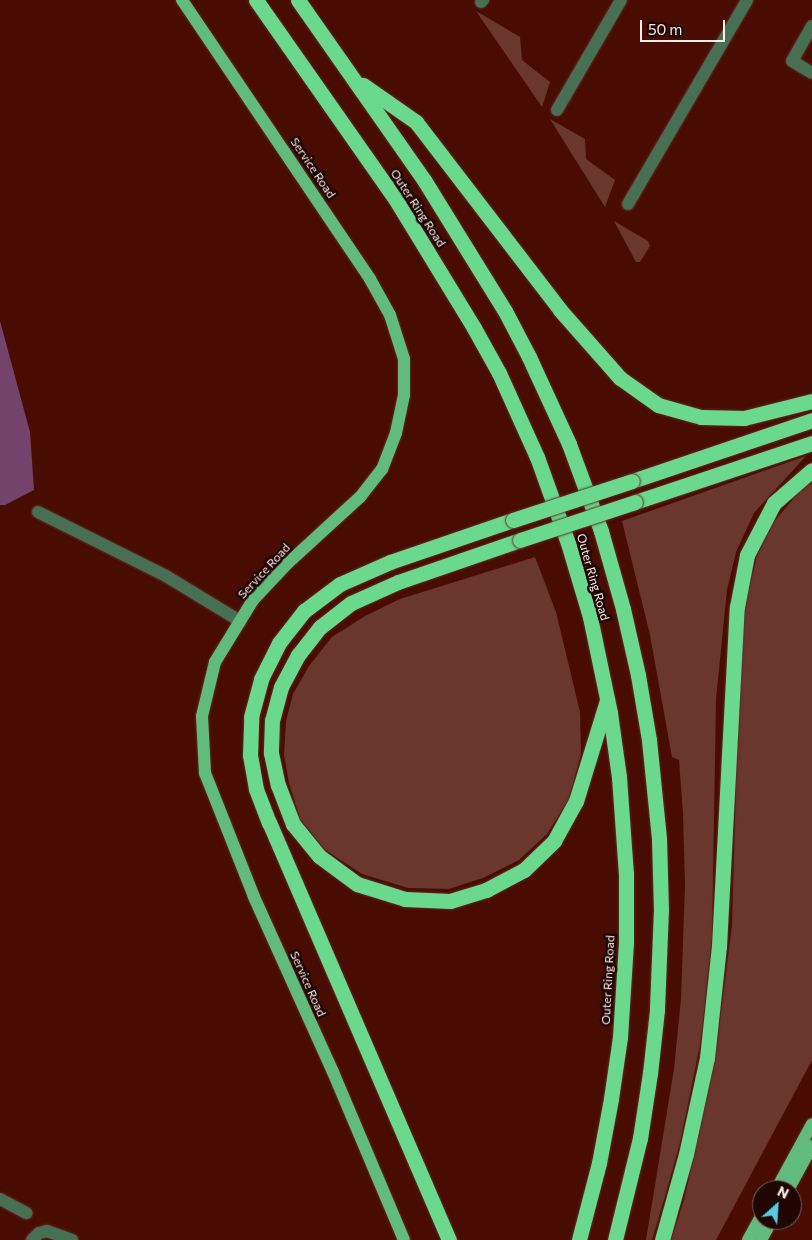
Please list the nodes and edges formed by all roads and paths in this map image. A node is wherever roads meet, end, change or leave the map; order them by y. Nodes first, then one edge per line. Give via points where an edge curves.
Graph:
1 (182, 0) edge
2 (256, 0) edge
3 (298, 0) edge
4 (621, 0) edge
5 (747, 0) edge
6 (812, 26) edge
7 (812, 73) edge
8 (354, 79) junction
9 (557, 110) dead end
10 (628, 204) dead end
11 (812, 402) edge
12 (812, 420) edge
13 (812, 443) edge
14 (812, 470) edge
15 (38, 512) dead end
16 (240, 621) junction
17 (608, 699) junction
18 (810, 1131) edge
19 (812, 1146) edge
20 (782, 1180) edge
21 (793, 1180) edge
22 (0, 1199) edge
23 (26, 1212) dead end
24 (32, 1240) edge
25 (72, 1240) edge
26 (404, 1240) edge
27 (449, 1240) edge
28 (579, 1240) edge
29 (616, 1240) edge
30 (662, 1240) edge

1 - 16 main road, Service Road via 370,279 390,315 404,359 404,395 396,433 382,469 360,497 253,600
2 - 17 highway, Outer Ring Road via 407,216 499,373 537,457 568,543 590,616
3 - 8 highway, Outer Ring Road
4 - 9 street
5 - 10 street
6 - 7 street via 792,61
8 - 11 highway via 416,122 560,310 620,378 658,404 701,418 744,418
8 - 29 highway, Outer Ring Road via 456,230 529,357 586,487 632,642 657,806 661,874 660,943 657,1010 645,1105
12 - 27 highway, bridge via 390,562 340,584 304,611 279,643 261,679 251,717 250,755 256,789
13 - 17 highway, bridge via 398,582 351,603 320,627 298,655 281,687 272,720 271,753 293,824 320,856 357,884 405,898 450,901 486,890 524,870 554,841 576,801
14 - 30 highway via 774,503 747,555 736,606 719,946 707,1058 686,1154
15 - 16 street via 166,576
16 - 26 main road, Service Road via 215,662 202,716 205,773 254,897
17 - 28 highway, Outer Ring Road via 625,840 625,975 606,1132
18 - 20 main road
19 - 21 main road
22 - 23 street
24 - 25 street via 38,1233 47,1231

